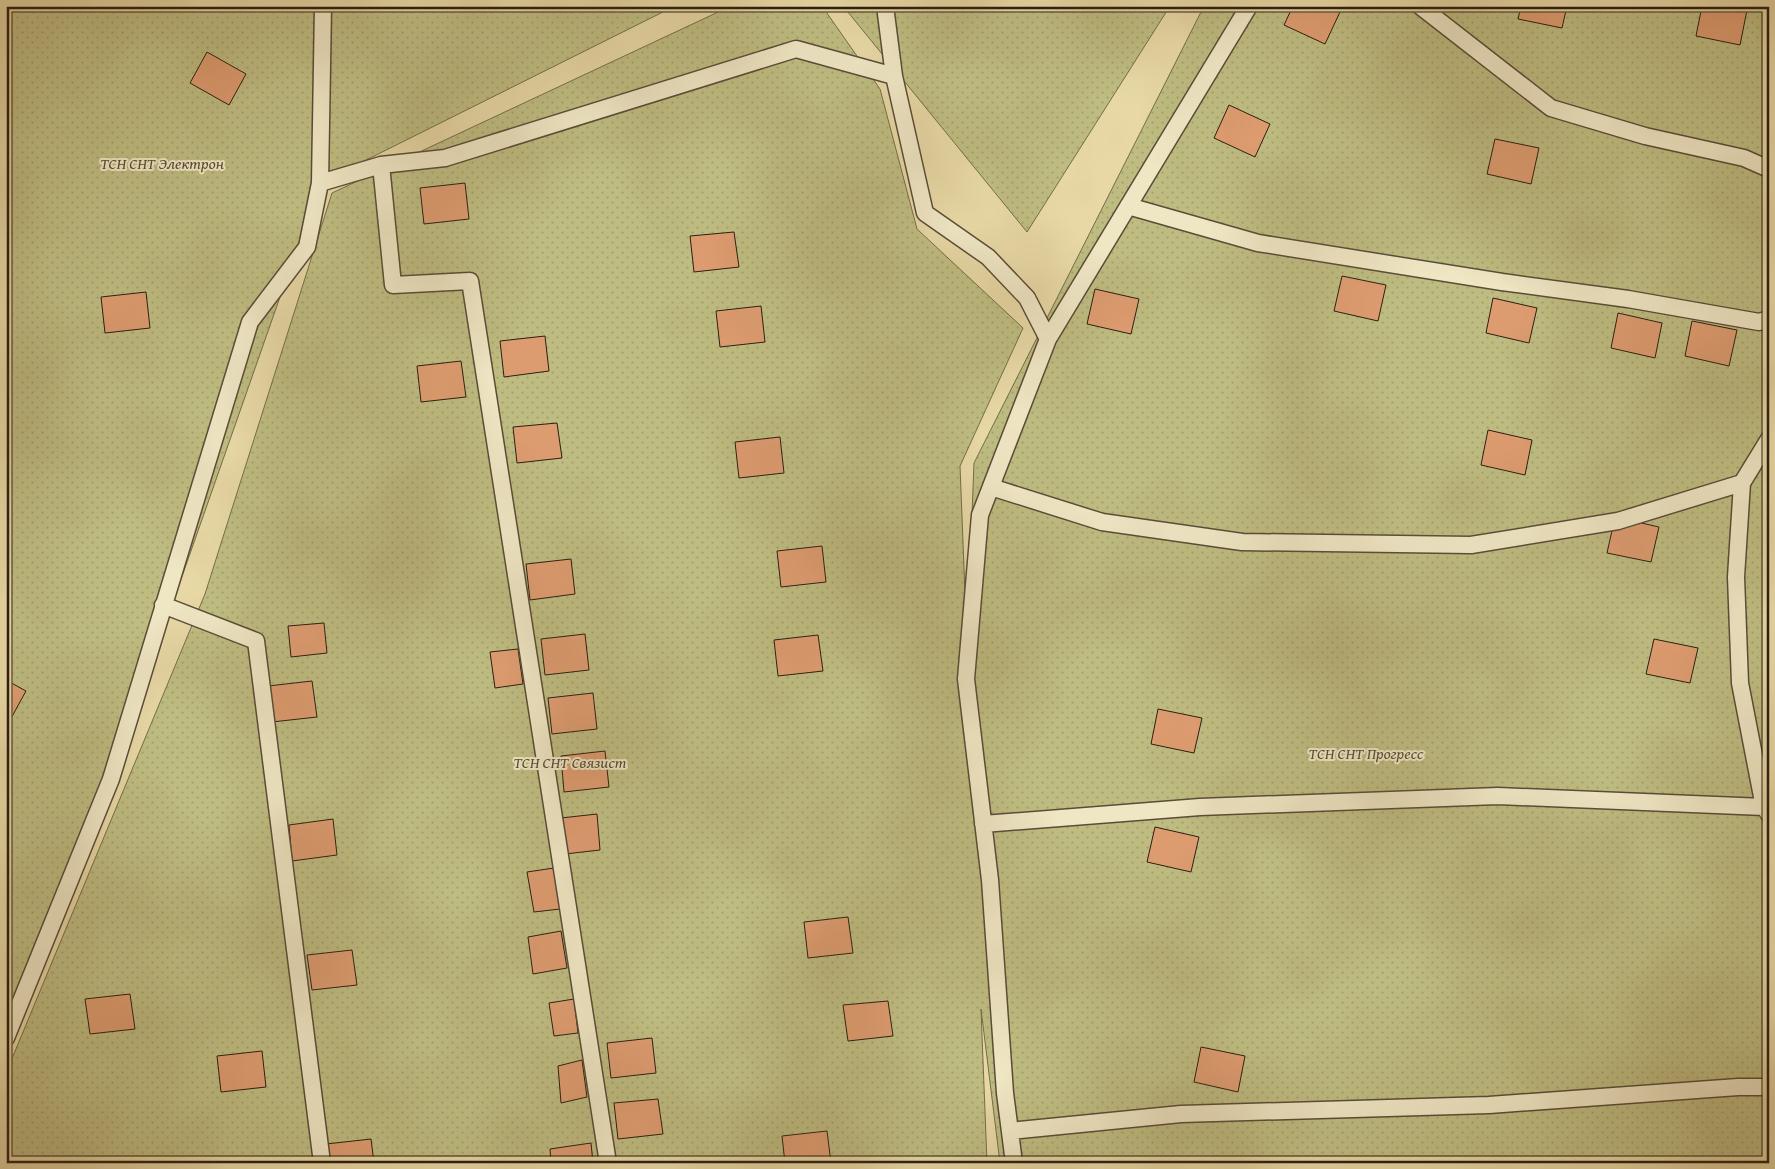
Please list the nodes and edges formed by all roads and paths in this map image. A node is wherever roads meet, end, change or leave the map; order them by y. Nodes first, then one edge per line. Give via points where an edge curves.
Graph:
1 (323, 6) edge
2 (885, 6) edge
3 (1249, 6) edge
4 (1420, 6) edge
5 (894, 76) junction
6 (381, 165) junction
7 (1769, 169) edge
8 (320, 183) junction
9 (1128, 206) junction
10 (1769, 319) edge
11 (1048, 339) junction
12 (1769, 439) edge
13 (1742, 483) junction
14 (991, 487) junction
15 (163, 605) junction
16 (1766, 810) edge
17 (983, 824) junction
18 (6, 1038) edge
19 (1769, 1087) edge
20 (1010, 1131) junction
21 (322, 1163) edge
22 (608, 1163) edge
23 (1014, 1163) edge

1 - 8 lane
2 - 5 lane
3 - 9 lane
4 - 7 lane via 1551,108 1645,136 1744,158
5 - 6 lane via 796,49 445,158
5 - 11 lane via 926,213 988,257 1027,298
6 - 8 lane
6 - 22 lane via 393,285 470,281
8 - 15 lane via 307,247 250,322
9 - 10 lane via 1258,243 1759,322
9 - 11 lane
11 - 14 lane
12 - 13 lane
13 - 14 lane via 1618,520 1471,545 1242,542 1102,522
13 - 16 lane via 1736,577 1740,683
14 - 17 lane via 980,515 966,679
15 - 18 lane via 111,779
15 - 21 lane via 256,642
16 - 17 lane via 1498,796 1200,807
17 - 20 lane
19 - 20 lane via 1489,1105 1181,1114
20 - 23 lane

